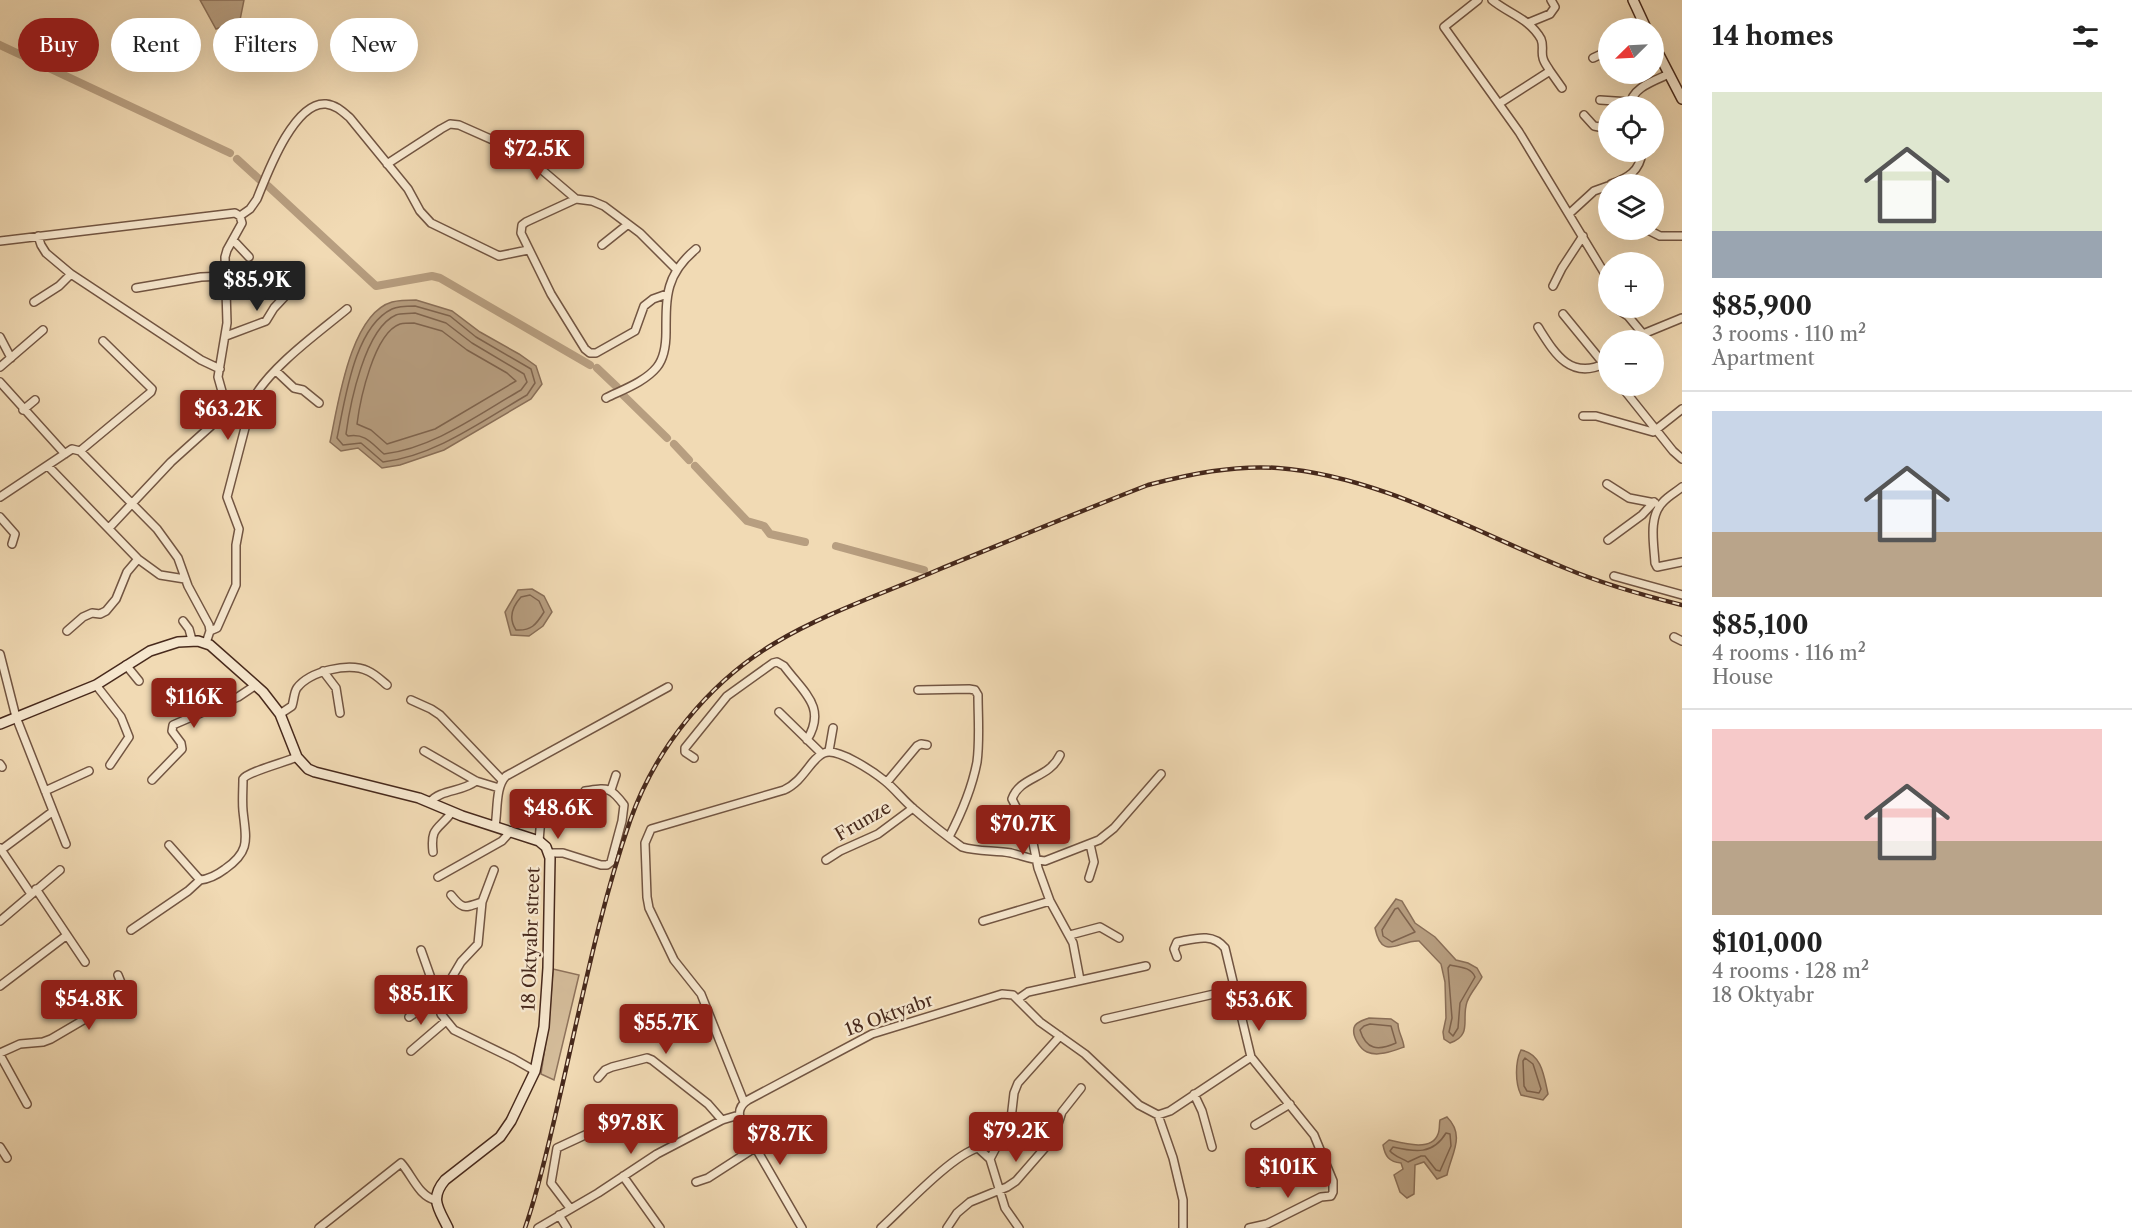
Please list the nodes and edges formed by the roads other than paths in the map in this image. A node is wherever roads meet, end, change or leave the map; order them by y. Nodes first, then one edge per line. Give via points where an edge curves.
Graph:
1 (1478, 0) edge
2 (1492, 0) edge
3 (1551, 0) edge
4 (1633, 0) edge
5 (1641, 18) edge
6 (1528, 23) junction
7 (1598, 56) edge
8 (1593, 58) dead end
9 (1664, 64) edge
10 (1550, 71) junction
11 (1669, 74) junction
12 (1562, 88) dead end
13 (1634, 96) edge
14 (1682, 99) edge
15 (1500, 103) junction
16 (1584, 115) dead end
17 (1598, 127) edge
18 (387, 164) junction
19 (1598, 191) edge
20 (576, 199) junction
21 (1570, 213) junction
22 (240, 216) junction
23 (627, 225) junction
24 (38, 236) junction
25 (1583, 236) junction
26 (1664, 236) edge
27 (1682, 236) edge
28 (233, 240) junction
29 (0, 241) edge
30 (602, 245) dead end
31 (696, 249) dead end
32 (528, 250) junction
33 (249, 257) dead end
34 (1598, 262) edge
35 (676, 269) junction
36 (71, 274) junction
37 (226, 276) junction
38 (1553, 286) dead end
39 (136, 288) dead end
40 (288, 293) dead end
41 (667, 294) junction
42 (34, 302) dead end
43 (347, 309) dead end
44 (1563, 314) dead end
45 (1630, 318) edge
46 (1682, 318) edge
47 (1538, 327) dead end
48 (43, 330) dead end
49 (1639, 330) edge
50 (1658, 330) edge
51 (226, 336) junction
52 (0, 337) edge
53 (103, 341) dead end
54 (1598, 356) edge
55 (11, 358) junction
56 (0, 368) edge
57 (1598, 368) edge
58 (220, 369) junction
59 (276, 371) junction
60 (0, 382) edge
61 (1629, 396) edge
62 (606, 398) dead end
63 (35, 400) dead end
64 (319, 403) dead end
65 (1682, 409) edge
66 (23, 410) junction
67 (1583, 416) dead end
68 (1657, 429) junction
69 (80, 451) junction
70 (64, 454) junction
71 (1682, 459) edge
72 (48, 466) junction
73 (1607, 484) dead end
74 (1682, 487) edge
75 (0, 497) edge
76 (1657, 503) junction
77 (133, 504) junction
78 (0, 518) edge
79 (110, 528) junction
80 (1608, 540) dead end
81 (12, 544) dead end
82 (138, 559) junction
83 (1682, 562) edge
84 (1614, 576) dead end
85 (185, 579) junction
86 (1682, 595) edge
87 (183, 621) dead end
88 (67, 631) dead end
89 (210, 631) junction
90 (1674, 637) dead end
91 (192, 640) junction
92 (1682, 641) edge
93 (206, 643) junction
94 (0, 654) edge
95 (126, 665) junction
96 (323, 671) junction
97 (139, 681) dead end
98 (96, 685) junction
99 (256, 685) junction
100 (387, 685) dead end
101 (669, 687) dead end
102 (918, 690) dead end
103 (411, 700) dead end
104 (779, 712) dead end
105 (340, 713) dead end
106 (280, 714) junction
107 (16, 717) junction
108 (0, 724) edge
109 (833, 728) dead end
110 (807, 740) junction
111 (927, 745) dead end
112 (424, 752) dead end
113 (825, 752) junction
114 (1060, 755) dead end
115 (297, 756) junction
116 (694, 758) dead end
117 (110, 765) dead end
118 (89, 771) dead end
119 (1161, 774) dead end
120 (616, 775) dead end
121 (152, 780) dead end
122 (502, 780) junction
123 (476, 782) junction
124 (886, 782) junction
125 (499, 788) junction
126 (45, 790) junction
127 (585, 790) dead end
128 (611, 790) junction
129 (430, 802) junction
130 (542, 806) dead end
131 (913, 808) junction
132 (52, 812) junction
133 (452, 812) junction
134 (495, 826) junction
135 (511, 831) junction
136 (949, 837) junction
137 (538, 841) junction
138 (66, 844) dead end
139 (169, 844) dead end
140 (1090, 844) junction
141 (1, 849) edge
142 (433, 852) dead end
143 (549, 852) junction
144 (826, 860) dead end
145 (1036, 860) junction
146 (60, 870) dead end
147 (494, 870) dead end
148 (438, 877) dead end
149 (1089, 878) dead end
150 (200, 880) junction
151 (34, 892) junction
152 (451, 895) dead end
153 (1050, 901) junction
154 (482, 902) junction
155 (1, 918) edge
156 (983, 921) dead end
157 (131, 930) dead end
158 (67, 935) junction
159 (1070, 935) junction
160 (1119, 938) dead end
161 (422, 950) dead end
162 (1178, 957) dead end
163 (86, 962) dead end
164 (1146, 966) dead end
165 (118, 975) dead end
166 (1080, 980) junction
167 (0, 986) edge
168 (1236, 989) junction
169 (439, 998) junction
170 (1018, 999) junction
171 (409, 1017) dead end
172 (1105, 1019) dead end
173 (446, 1021) junction
174 (1060, 1036) junction
175 (411, 1051) dead end
176 (0, 1054) edge
177 (1251, 1057) junction
178 (535, 1071) junction
179 (598, 1078) dead end
180 (1081, 1088) dead end
181 (1194, 1094) junction
182 (744, 1102) junction
183 (27, 1104) dead end
184 (1290, 1104) junction
185 (739, 1115) junction
186 (1158, 1115) junction
187 (722, 1120) junction
188 (1255, 1125) dead end
189 (598, 1129) dead end
190 (0, 1147) edge
191 (756, 1147) junction
192 (1212, 1147) dead end
193 (1323, 1155) junction
194 (7, 1158) dead end
195 (990, 1159) junction
196 (623, 1176) junction
197 (696, 1182) dead end
198 (1258, 1184) dead end
199 (1000, 1190) junction
200 (436, 1200) junction
201 (570, 1208) junction
202 (559, 1215) junction
203 (319, 1228) edge
204 (448, 1228) edge
205 (538, 1228) edge
206 (567, 1228) edge
207 (660, 1228) edge
208 (802, 1228) edge
209 (881, 1228) edge
210 (947, 1228) edge
211 (1019, 1228) edge
212 (1183, 1228) edge
213 (1252, 1228) edge

1 - 15 street via 1444,27
2 - 6 street
3 - 6 street via 1554,11
4 - 5 street
6 - 10 street via 1541,40 1542,57
7 - 8 street
9 - 11 street
10 - 12 street
10 - 15 street
11 - 13 street
11 - 14 street
15 - 21 street
16 - 17 street
18 - 20 street via 450,124 459,125 522,153
18 - 22 street via 340,110 320,104 303,113 290,129 257,199
18 - 32 street via 431,224 499,256
19 - 21 street
20 - 23 street via 599,203
20 - 32 street via 522,225
21 - 25 street
22 - 24 street via 235,213
22 - 28 street via 242,223
23 - 30 street
23 - 35 street
24 - 29 street
24 - 36 street via 46,253
25 - 34 street
25 - 38 street
26 - 27 street
28 - 33 street
28 - 37 street via 225,257
31 - 35 street
32 - 41 street via 567,321 590,353 635,331 644,306
35 - 41 street
36 - 42 street
36 - 58 street
37 - 39 street
37 - 51 street
40 - 51 street via 266,321
41 - 62 street via 666,342 658,367
43 - 59 street
44 - 54 street
45 - 49 street
46 - 50 street
47 - 57 street via 1559,359 1577,368
48 - 55 street
51 - 58 street
52 - 55 street
53 - 69 street via 152,389
55 - 56 street
58 - 77 street via 218,381 224,411
59 - 64 street
59 - 89 street via 256,394 242,434 227,497 239,529 236,585 217,628
60 - 66 street
61 - 68 street
63 - 66 street
65 - 68 street
66 - 70 street
67 - 68 street via 1646,431
68 - 71 street
69 - 70 street via 72,449
69 - 77 street
70 - 72 street
72 - 75 street
72 - 79 street
73 - 76 street via 1629,498
74 - 76 street
76 - 80 street
76 - 83 street via 1654,563 1662,567
77 - 79 street
77 - 85 street via 168,542 182,565
78 - 81 street via 15,534
79 - 82 street
82 - 85 street via 160,575
82 - 88 street via 106,611 83,617
84 - 86 street
85 - 89 street
87 - 91 street
89 - 93 street
90 - 92 street
91 - 93 street
91 - 95 street via 157,649
93 - 99 street
94 - 107 street
95 - 97 street
95 - 98 street
96 - 100 street via 363,669
96 - 105 street via 336,688
96 - 106 street via 298,687 292,706
98 - 107 street
98 - 117 street via 121,717 129,737
99 - 106 street
99 - 121 street via 174,725 172,730 182,749
101 - 122 street
102 - 136 street via 969,689 978,695 977,763
103 - 122 street via 440,715
104 - 110 street
106 - 115 street
107 - 108 street
107 - 126 street
109 - 113 street
110 - 113 street
110 - 116 street via 816,711 777,662 727,696 686,748 685,752
111 - 124 street via 916,746
112 - 123 street
113 - 124 street via 839,753
113 - 182 street via 791,787 657,826 651,829 645,843 649,908 674,960 701,994
114 - 145 street via 1051,770 1023,784 1012,799 1032,838
115 - 129 street, 18 Oktyabr street via 315,772
115 - 150 street via 245,775 242,809 246,844 227,868
118 - 126 street
119 - 140 street via 1114,828
120 - 128 street
122 - 125 street
123 - 125 street
123 - 129 street
124 - 131 street
125 - 134 street
126 - 132 street
127 - 128 street
128 - 143 street via 625,810 609,864
129 - 133 street, 18 Oktyabr street
130 - 137 street
131 - 136 street
131 - 144 street, Frunze via 878,834
132 - 138 street
132 - 141 street
133 - 134 street, 18 Oktyabr street
133 - 142 street via 431,837
134 - 135 street, 18 Oktyabr street
135 - 137 street, 18 Oktyabr street
135 - 148 street via 502,841
136 - 145 street via 962,847
137 - 143 street, 18 Oktyabr street
139 - 150 street
140 - 145 street via 1045,861
140 - 149 street via 1094,862
141 - 151 street
143 - 178 street, 18 Oktyabr street via 548,968 544,1027
145 - 153 street
146 - 151 street
147 - 154 street
150 - 157 street
151 - 155 street
151 - 158 street
152 - 154 street via 464,908
153 - 156 street
153 - 159 street
154 - 169 street via 478,944
158 - 163 street
158 - 167 street
159 - 160 street via 1100,927
159 - 166 street
161 - 169 street
162 - 168 street via 1174,948 1177,942 1214,939 1228,954
164 - 166 street, 18 Oktyabr
165 - 176 street via 126,995 43,1042 20,1044
166 - 170 street, 18 Oktyabr via 1028,992
168 - 172 street
168 - 177 street
169 - 171 street
169 - 173 street
170 - 174 street
170 - 182 street, 18 Oktyabr via 1002,994 872,1034
173 - 175 street
173 - 178 street via 454,1030
174 - 186 street via 1144,1109
174 - 195 street via 1015,1088 1011,1119
176 - 183 street
177 - 181 street
177 - 184 street
178 - 200 street, 18 Oktyabr street via 500,1137 445,1180 438,1188
179 - 187 street via 612,1068 647,1058 708,1104
180 - 199 street via 1062,1112 1055,1133 1042,1152 1016,1181
181 - 186 street
181 - 192 street
182 - 185 street
184 - 188 street
184 - 193 street via 1314,1135
185 - 187 street
185 - 191 street
186 - 212 street via 1183,1200
187 - 196 street
189 - 201 street via 557,1148 550,1180
190 - 194 street
191 - 197 street
191 - 208 street
193 - 198 street
193 - 213 street via 1333,1181 1331,1196
195 - 199 street
195 - 209 street via 978,1148 971,1150
196 - 201 street
196 - 207 street
199 - 210 street via 970,1202
199 - 211 street via 1005,1208
200 - 203 street via 422,1193 401,1163
200 - 204 street
201 - 202 street
202 - 205 street
202 - 206 street

